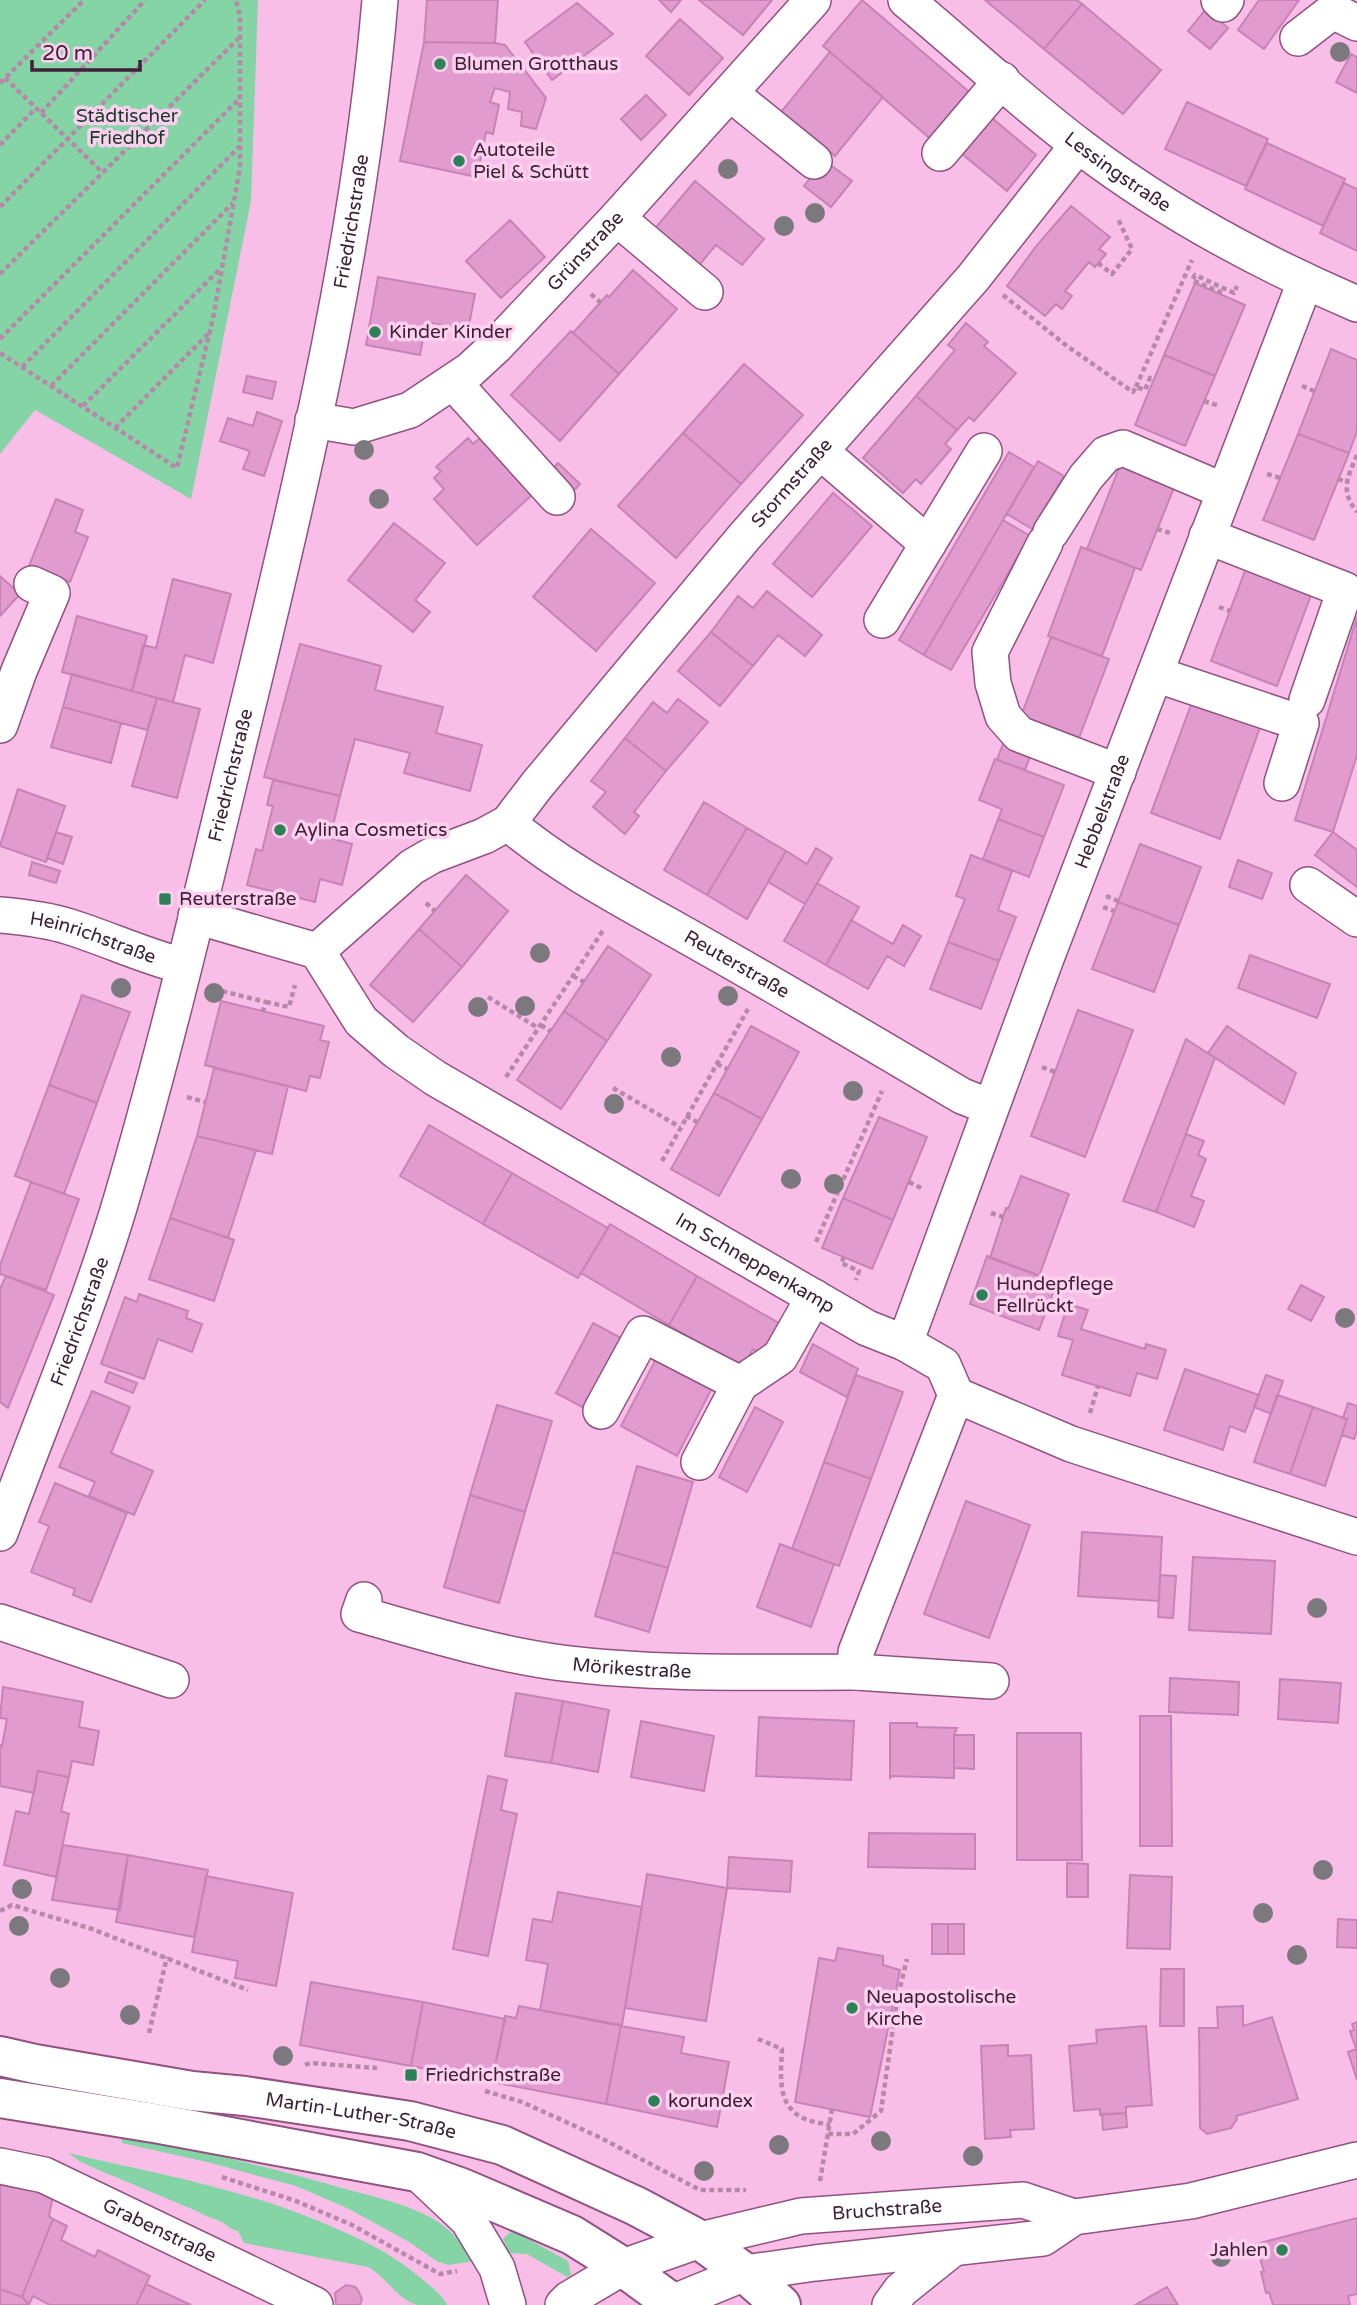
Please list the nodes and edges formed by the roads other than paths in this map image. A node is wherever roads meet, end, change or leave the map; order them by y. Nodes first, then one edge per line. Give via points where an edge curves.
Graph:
1 (380, 0) edge
2 (813, 0) edge
3 (1219, 0) edge
4 (1226, 0) edge
5 (909, 1) edge
6 (1357, 23) edge
7 (1298, 38) dead end
8 (1002, 80) junction
9 (730, 94) junction
10 (1078, 145) junction
11 (940, 153) dead end
12 (814, 161) dead end
13 (617, 218) junction
14 (1305, 282) junction
15 (705, 292) dead end
16 (1357, 303) edge
17 (453, 382) junction
18 (313, 420) junction
19 (820, 451) junction
20 (984, 451) dead end
21 (1224, 491) junction
22 (557, 498) dead end
23 (1207, 536) junction
24 (928, 544) junction
25 (33, 584) dead end
26 (881, 620) dead end
27 (1155, 674) junction
28 (1307, 699) dead end
29 (0, 725) edge
30 (1118, 772) junction
31 (1282, 783) dead end
32 (508, 823) junction
33 (1308, 885) dead end
34 (0, 915) edge
35 (196, 916) junction
36 (1357, 919) edge
37 (311, 949) junction
38 (181, 973) junction
39 (990, 1107) junction
40 (814, 1297) junction
41 (905, 1343) junction
42 (740, 1384) junction
43 (956, 1395) junction
44 (601, 1411) dead end
45 (699, 1462) dead end
46 (0, 1533) edge
47 (1357, 1537) edge
48 (363, 1600) dead end
49 (0, 1622) edge
50 (856, 1672) junction
51 (170, 1680) dead end
52 (991, 1681) dead end
53 (0, 2049) edge
54 (17, 2060) edge
55 (0, 2098) edge
56 (1357, 2160) edge
57 (0, 2166) edge
58 (417, 2172) junction
59 (1074, 2217) junction
60 (700, 2240) junction
61 (951, 2249) junction
62 (624, 2267) junction
63 (745, 2273) junction
64 (671, 2304) edge
65 (315, 2305) edge
66 (508, 2305) edge
67 (563, 2305) edge
68 (781, 2305) edge
69 (890, 2305) edge

1 - 18 street, Friedrichstraße via 373,84
2 - 9 street, Grünstraße
3 - 4 street via 1223,4
5 - 8 street, Lessingstraße
6 - 7 street via 1333,11
8 - 10 street, Lessingstraße
8 - 11 street
9 - 12 street
9 - 13 street, Grünstraße
10 - 14 street, Lessingstraße via 1188,219
10 - 19 street, Stormstraße via 973,278
13 - 15 street
13 - 17 street, Grünstraße via 496,346
14 - 16 street, Lessingstraße
14 - 21 street, Hebbelstraße
17 - 18 street, Grünstraße via 410,410 354,427
17 - 22 street
18 - 35 street, Friedrichstraße
19 - 24 street
19 - 32 street, Stormstraße
20 - 24 street
21 - 23 street, Hebbelstraße
21 - 30 street via 1123,448 1106,454 1048,538 990,652 1003,716 1019,734
23 - 27 street, Hebbelstraße
23 - 28 street via 1345,590
24 - 26 street
25 - 29 street via 52,593
27 - 30 street, Hebbelstraße
27 - 31 street via 1301,723
30 - 39 street, Hebbelstraße
32 - 37 street via 412,867
32 - 39 street, Reuterstraße via 538,849 962,1097
33 - 36 street
34 - 38 street, Heinrichstraße via 68,926
35 - 37 street
35 - 38 street, Friedrichstraße
37 - 40 street, Im Schneppenkamp via 361,1021 435,1078
38 - 46 street, Friedrichstraße via 103,1258
39 - 41 street, Hebbelstraße
40 - 41 street, Im Schneppenkamp via 867,1328
40 - 42 street via 780,1357
41 - 43 street, Im Schneppenkamp via 943,1365
42 - 44 street via 643,1334
42 - 45 street
43 - 47 street via 1071,1444
43 - 50 street via 856,1652
48 - 50 street, Mörikestraße via 359,1614 561,1663 681,1671
49 - 51 street
50 - 52 street, Mörikestraße
53 - 54 street
54 - 60 main road, Martin-Luther-Straße via 423,2124 502,2146
55 - 58 main road
56 - 59 street, Bruchstraße via 1191,2201
57 - 65 street, Grabenstraße via 44,2175
58 - 62 main road via 572,2235
58 - 66 street via 468,2220 496,2268
59 - 60 street, Bruchstraße via 1023,2200 802,2216
59 - 61 street, Bruchstraße via 1042,2238
60 - 62 street
60 - 63 main road, Martin-Luther-Straße
61 - 63 street, Bruchstraße
61 - 69 street via 901,2290
62 - 64 main road
62 - 67 street
63 - 64 street
63 - 68 main road, Martin-Luther-Straße

